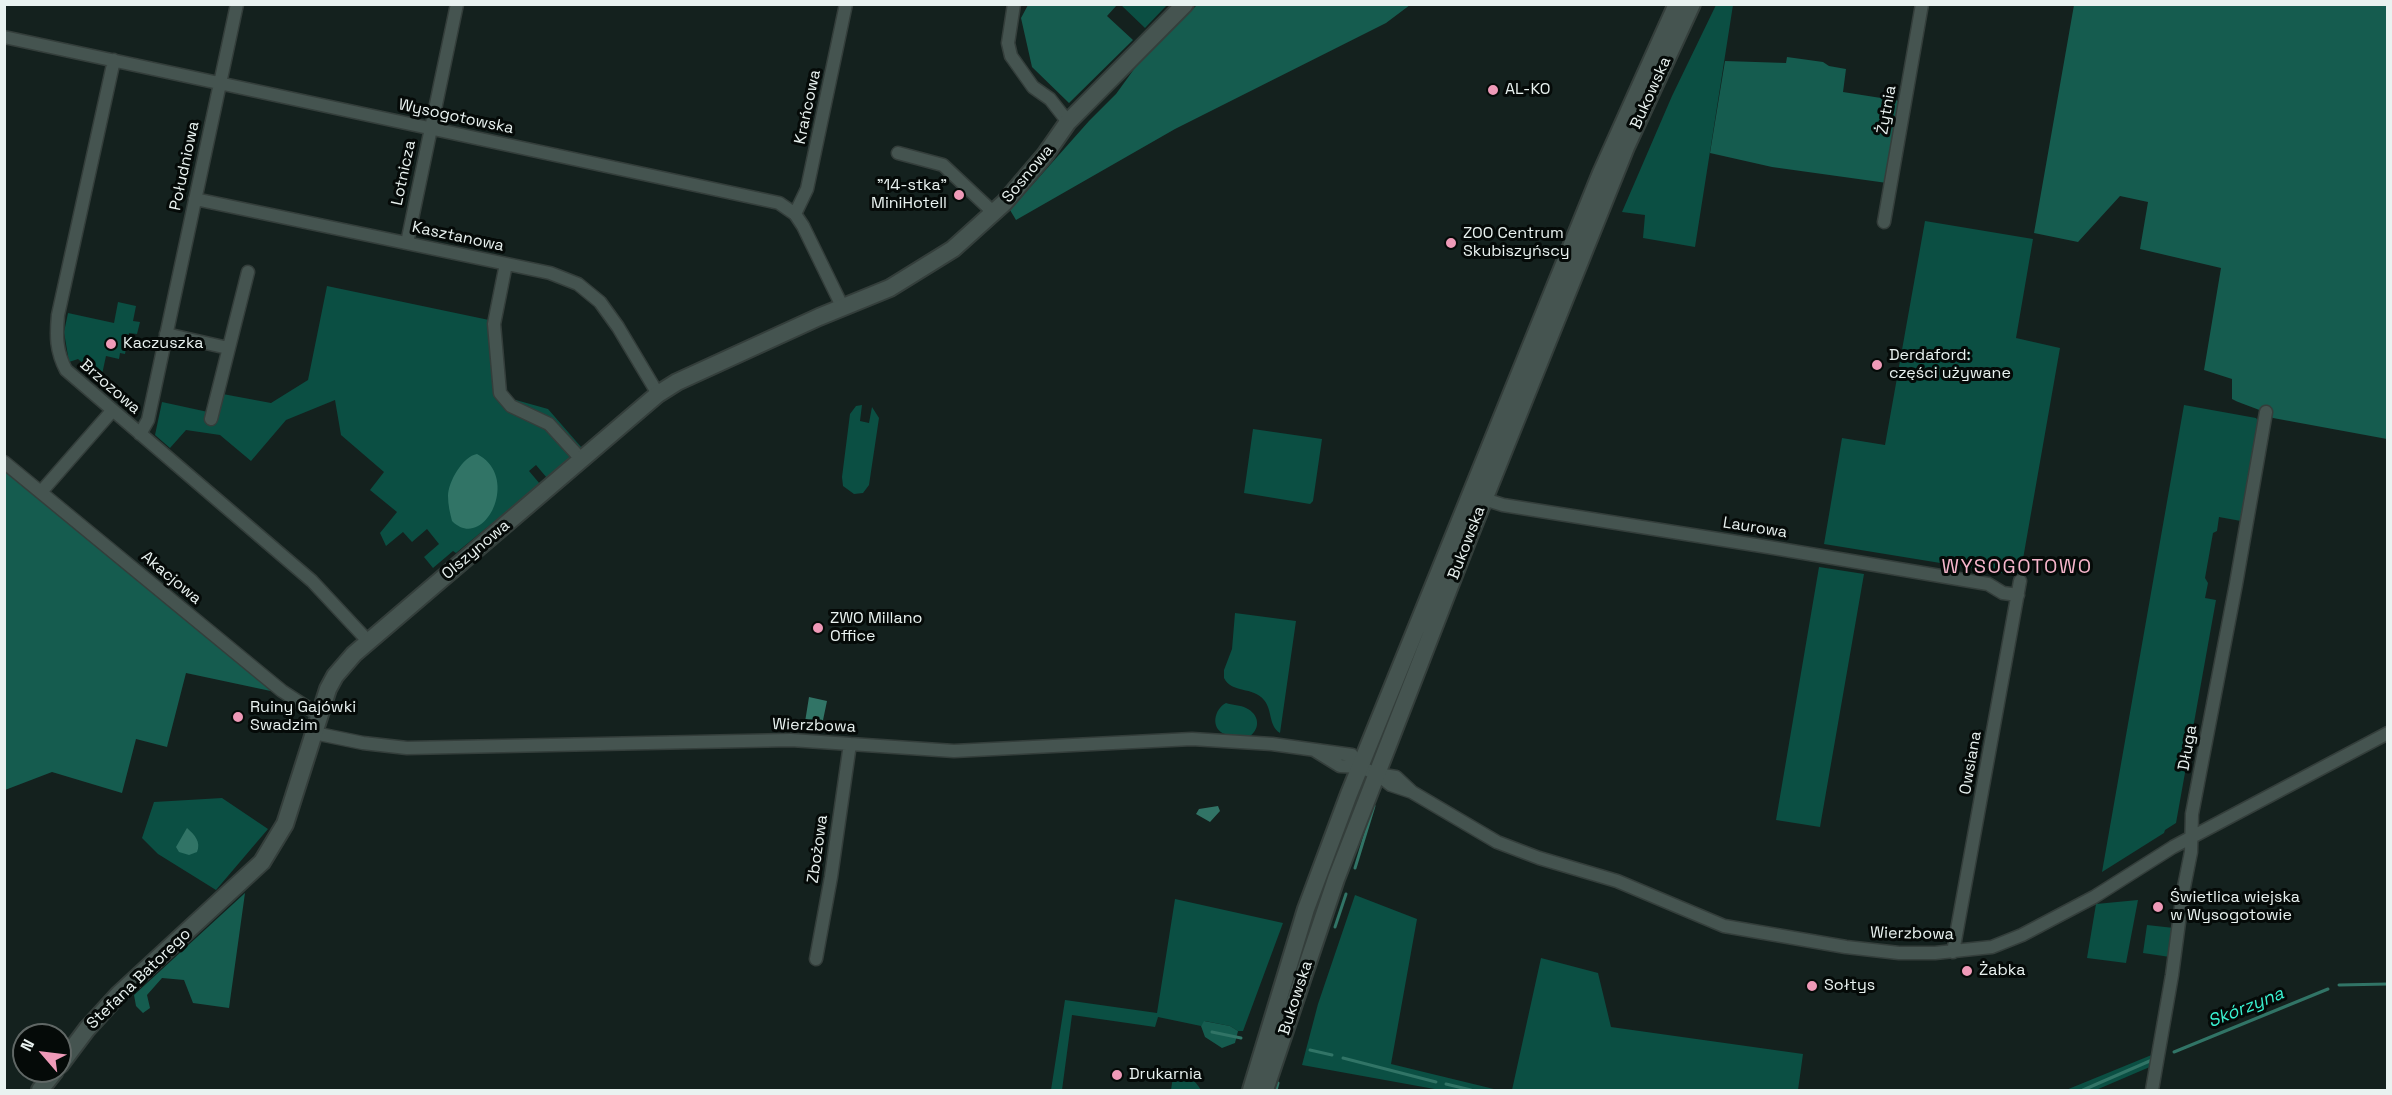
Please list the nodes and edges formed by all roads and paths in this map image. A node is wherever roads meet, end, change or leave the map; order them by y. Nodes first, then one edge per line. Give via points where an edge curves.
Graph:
1 (237, 4) edge
2 (457, 4) edge
3 (846, 4) edge
4 (1014, 4) edge
5 (1185, 4) edge
6 (1677, 4) edge
7 (1692, 4) edge
8 (1922, 4) edge
9 (4, 37) edge
10 (114, 60) junction
11 (220, 82) junction
12 (1068, 122) junction
13 (431, 128) junction
14 (898, 153) dead end
15 (195, 199) junction
16 (994, 213) junction
17 (795, 214) junction
18 (1884, 222) dead end
19 (407, 243) junction
20 (506, 264) junction
21 (248, 272) dead end
22 (843, 308) junction
23 (166, 334) junction
24 (228, 348) junction
25 (658, 394) junction
26 (112, 411) junction
27 (2266, 412) dead end
28 (211, 419) dead end
29 (140, 434) junction
30 (582, 460) junction
31 (4, 462) edge
32 (41, 492) junction
33 (1484, 499) junction
34 (2020, 581) dead end
35 (2018, 595) junction
36 (368, 641) junction
37 (319, 715) junction
38 (314, 733) junction
39 (2388, 733) edge
40 (850, 744) junction
41 (1313, 749) junction
42 (1340, 766) junction
43 (1360, 767) junction
44 (1377, 774) junction
45 (1349, 794) junction
46 (2192, 838) junction
47 (224, 898) joint
48 (1953, 952) junction
49 (816, 959) dead end
50 (72, 1049) edge
51 (1251, 1090) edge
52 (1265, 1090) edge
53 (2152, 1090) edge

1 - 11 street, Południowa
2 - 13 street, Lotnicza
3 - 17 street, Krańcowa via 807,189
4 - 12 street via 1008,43 1011,56 1033,87 1050,99
5 - 12 main road, Sosnowa
6 - 43 main road, Bukowska via 1616,138
7 - 33 main road, Bukowska via 1626,147
8 - 18 street, Żytnia
9 - 10 street, Wysogotowska
10 - 11 street, Wysogotowska
10 - 26 street, Brzozowa via 56,337 66,370
11 - 13 street, Wysogotowska
11 - 15 street, Południowa
12 - 16 main road, Sosnowa
13 - 17 street, Wysogotowska via 760,198 779,203
13 - 19 street, Lotnicza
14 - 16 street via 943,165
15 - 19 street, Kasztanowa
15 - 23 street, Południowa
16 - 22 main road, Sosnowa via 953,249 906,280
17 - 22 street
19 - 20 street, Kasztanowa
20 - 25 street, Kasztanowa via 550,273 578,284 609,314
20 - 30 street via 494,324 500,393 511,406 549,424
21 - 24 street
22 - 25 main road, Olszynowa
23 - 24 street
23 - 29 street, Południowa via 147,423
24 - 28 street
25 - 30 main road, Olszynowa
26 - 29 street, Brzozowa
26 - 32 street
27 - 46 street, Długa via 2192,814
29 - 36 street, Brzozowa via 312,581
30 - 36 main road, Olszynowa
31 - 32 street, Akacjowa
32 - 37 street, Akacjowa via 282,691
33 - 35 street, Laurowa via 1988,584
33 - 44 main road, Bukowska
34 - 35 street, Owsiana
35 - 48 street, Owsiana
36 - 37 main road, Olszynowa via 335,676
37 - 38 main road, Olszynowa
38 - 40 street, Wierzbowa via 407,748 791,740
38 - 47 main road, Olszynowa via 277,840 262,862
39 - 46 street, Wierzbowa
40 - 41 street, Wierzbowa via 954,751 1192,740
40 - 49 street, Zbożowa
41 - 42 street, Wierzbowa
41 - 43 street, Wierzbowa via 1352,755
42 - 43 street, Wierzbowa
42 - 45 street
43 - 44 street, Wierzbowa
43 - 45 main road, Bukowska
44 - 48 street, Wierzbowa via 1396,777 1412,792 1497,842 1617,881 1724,926 1863,949
44 - 52 main road, Bukowska via 1320,924
45 - 51 main road, Bukowska via 1306,909
46 - 48 street, Wierzbowa via 2094,897 2010,941
46 - 53 street, Długa
47 - 50 main road, Stefana Batorego via 119,994

